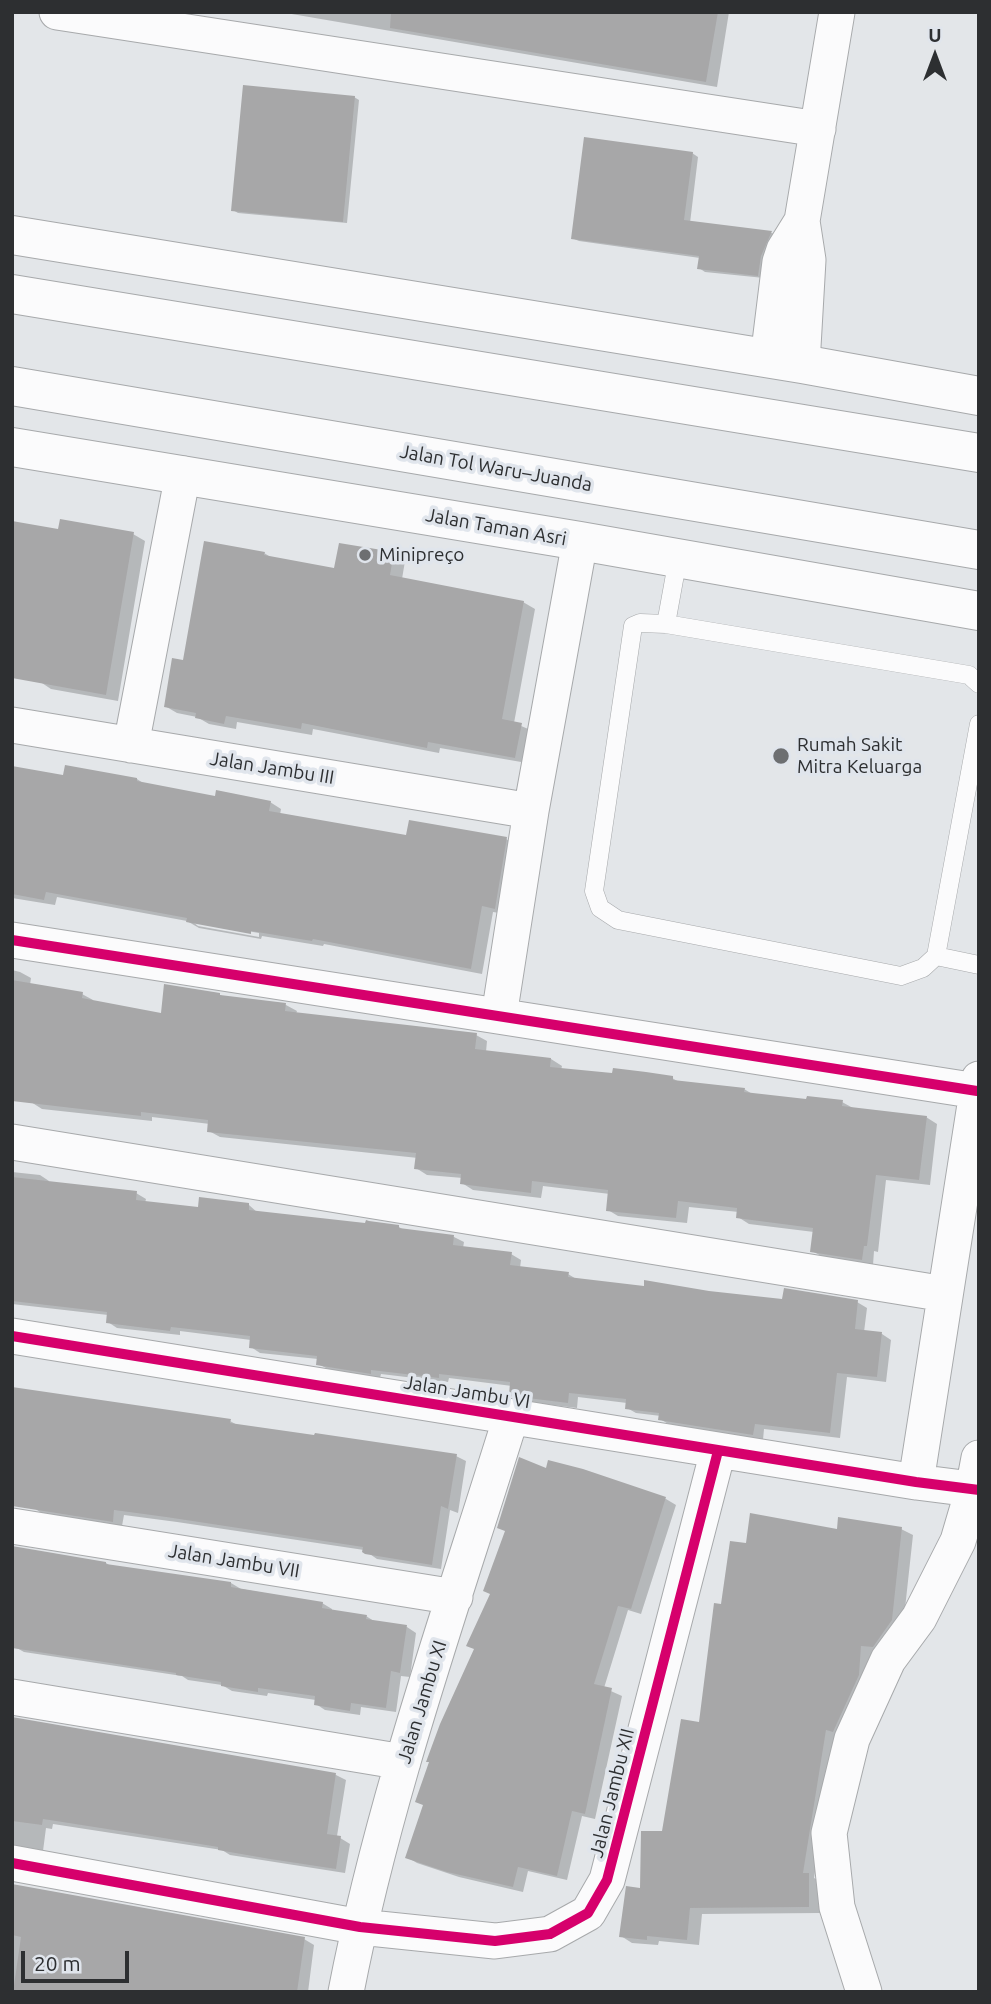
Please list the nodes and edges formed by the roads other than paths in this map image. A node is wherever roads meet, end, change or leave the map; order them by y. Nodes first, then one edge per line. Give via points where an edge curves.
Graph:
1 (57, 12) edge
2 (837, 12) edge
3 (818, 129) junction
4 (12, 234) edge
5 (12, 294) edge
6 (785, 361) junction
7 (12, 386) edge
8 (979, 396) edge
9 (12, 447) edge
10 (979, 453) edge
11 (183, 474) junction
12 (580, 541) junction
13 (979, 550) edge
14 (678, 558) junction
15 (979, 611) edge
16 (666, 624) junction
17 (979, 684) edge
18 (979, 724) edge
19 (12, 726) edge
20 (131, 745) junction
21 (531, 811) junction
22 (12, 940) edge
23 (936, 956) junction
24 (979, 965) edge
25 (499, 1016) junction
26 (978, 1085) edge
27 (12, 1142) edge
28 (945, 1294) junction
29 (12, 1336) edge
30 (511, 1416) junction
31 (718, 1451) junction
32 (977, 1479) edge
33 (916, 1482) junction
34 (12, 1526) edge
35 (455, 1597) junction
36 (12, 1697) edge
37 (403, 1762) junction
38 (12, 1863) edge
39 (360, 1927) junction
40 (346, 1992) edge
41 (864, 1992) edge

1 - 3 street
2 - 3 street
3 - 6 street via 802,221 780,261
4 - 6 main road
5 - 10 main road
6 - 8 main road
7 - 13 main road, Jalan Tol Waru–Juanda
9 - 11 main road, Jalan Taman Asri
11 - 12 main road, Jalan Taman Asri
11 - 20 street
12 - 14 main road, Jalan Taman Asri
12 - 21 street
14 - 15 main road, Jalan Taman Asri
14 - 16 lane
16 - 17 lane via 969,675
16 - 23 lane via 633,626 594,891 600,908 618,920 901,976 923,968
18 - 23 lane
19 - 20 street, Jalan Jambu III
20 - 21 street, Jalan Jambu III
21 - 25 street
22 - 25 street
23 - 24 lane
25 - 26 street
26 - 28 street
27 - 28 street
28 - 33 street
29 - 30 street, Jalan Jambu VI
30 - 31 street, Jalan Jambu VI
30 - 35 street, Jalan Jambu XI
31 - 33 street, Jalan Jambu VI
31 - 39 street, Jalan Jambu XII via 607,1880 588,1913 550,1934 495,1941
32 - 33 street, Jalan Jambu VI
32 - 41 street via 958,1541 919,1618 888,1660 852,1740 829,1833 838,1907
34 - 35 street, Jalan Jambu VII
35 - 37 street, Jalan Jambu XI
36 - 37 street
37 - 39 street, Jalan Jambu XI
38 - 39 street, Jalan Jambu XII
39 - 40 street, Jalan Jambu XI

